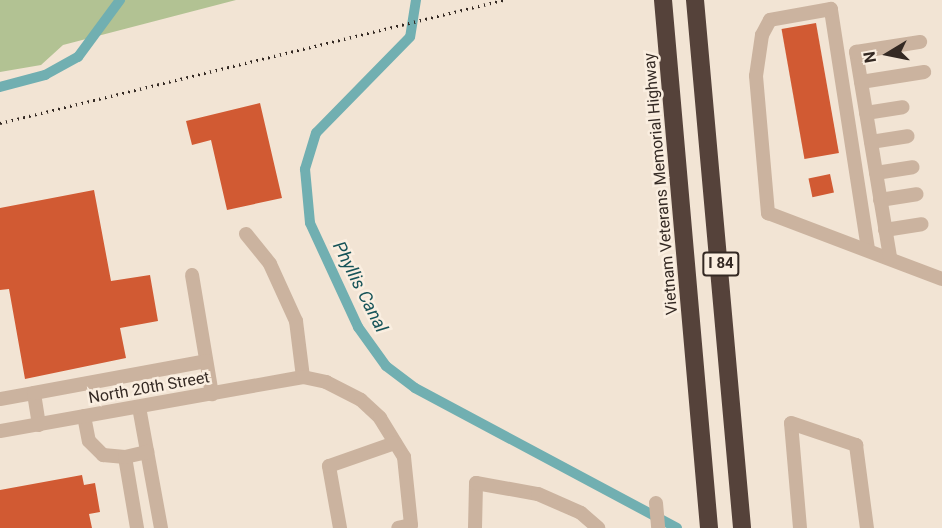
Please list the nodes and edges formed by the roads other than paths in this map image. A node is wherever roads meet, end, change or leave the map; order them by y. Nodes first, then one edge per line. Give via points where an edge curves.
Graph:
1 (663, 0) edge
2 (695, 0) edge
3 (920, 42) dead end
4 (924, 72) dead end
5 (861, 82) junction
6 (903, 107) dead end
7 (866, 113) junction
8 (908, 136) dead end
9 (871, 142) junction
10 (913, 167) dead end
11 (876, 173) junction
12 (917, 194) dead end
13 (880, 200) junction
14 (922, 224) dead end
15 (885, 230) junction
16 (246, 234) dead end
17 (868, 249) junction
18 (890, 257) junction
19 (192, 275) dead end
20 (942, 279) edge
21 (206, 361) junction
22 (303, 377) junction
23 (34, 393) junction
24 (212, 394) junction
25 (0, 399) edge
26 (139, 407) junction
27 (84, 416) junction
28 (39, 424) junction
29 (0, 431) edge
30 (395, 443) junction
31 (147, 452) junction
32 (125, 457) junction
33 (656, 503) dead end
34 (701, 526) edge
35 (137, 528) edge
36 (160, 528) edge
37 (340, 528) edge
38 (399, 528) edge
39 (476, 528) edge
40 (598, 528) edge
41 (658, 528) edge
42 (742, 528) edge
43 (800, 528) edge
44 (867, 528) edge

1 - 34 highway, Vietnam Veterans Memorial Highway / I 84 via 696,364
2 - 42 highway, I 84
3 - 5 street via 856,52
4 - 5 street
5 - 7 street
6 - 7 street
7 - 9 street
8 - 9 street
9 - 11 street
10 - 11 street
11 - 13 street
12 - 13 street
13 - 15 street
14 - 15 street
15 - 18 street
16 - 22 street via 270,264 296,321
17 - 17 street via 768,213 756,76 762,35 771,20 831,9
17 - 18 street
18 - 20 street
19 - 21 street
21 - 23 street
21 - 24 street
22 - 24 street, North 20th Street
22 - 30 street via 361,400
23 - 25 street
23 - 28 street
24 - 26 street, North 20th Street
26 - 27 street, North 20th Street
26 - 31 street
27 - 28 street, North 20th Street
27 - 32 street via 89,441 103,456
28 - 29 street, North 20th Street
30 - 37 street via 329,466
30 - 38 street via 404,457 412,504 411,525
31 - 32 street
31 - 36 street
32 - 35 street
33 - 41 street
39 - 40 street via 476,483 538,494 581,513
43 - 44 street via 791,423 856,445

